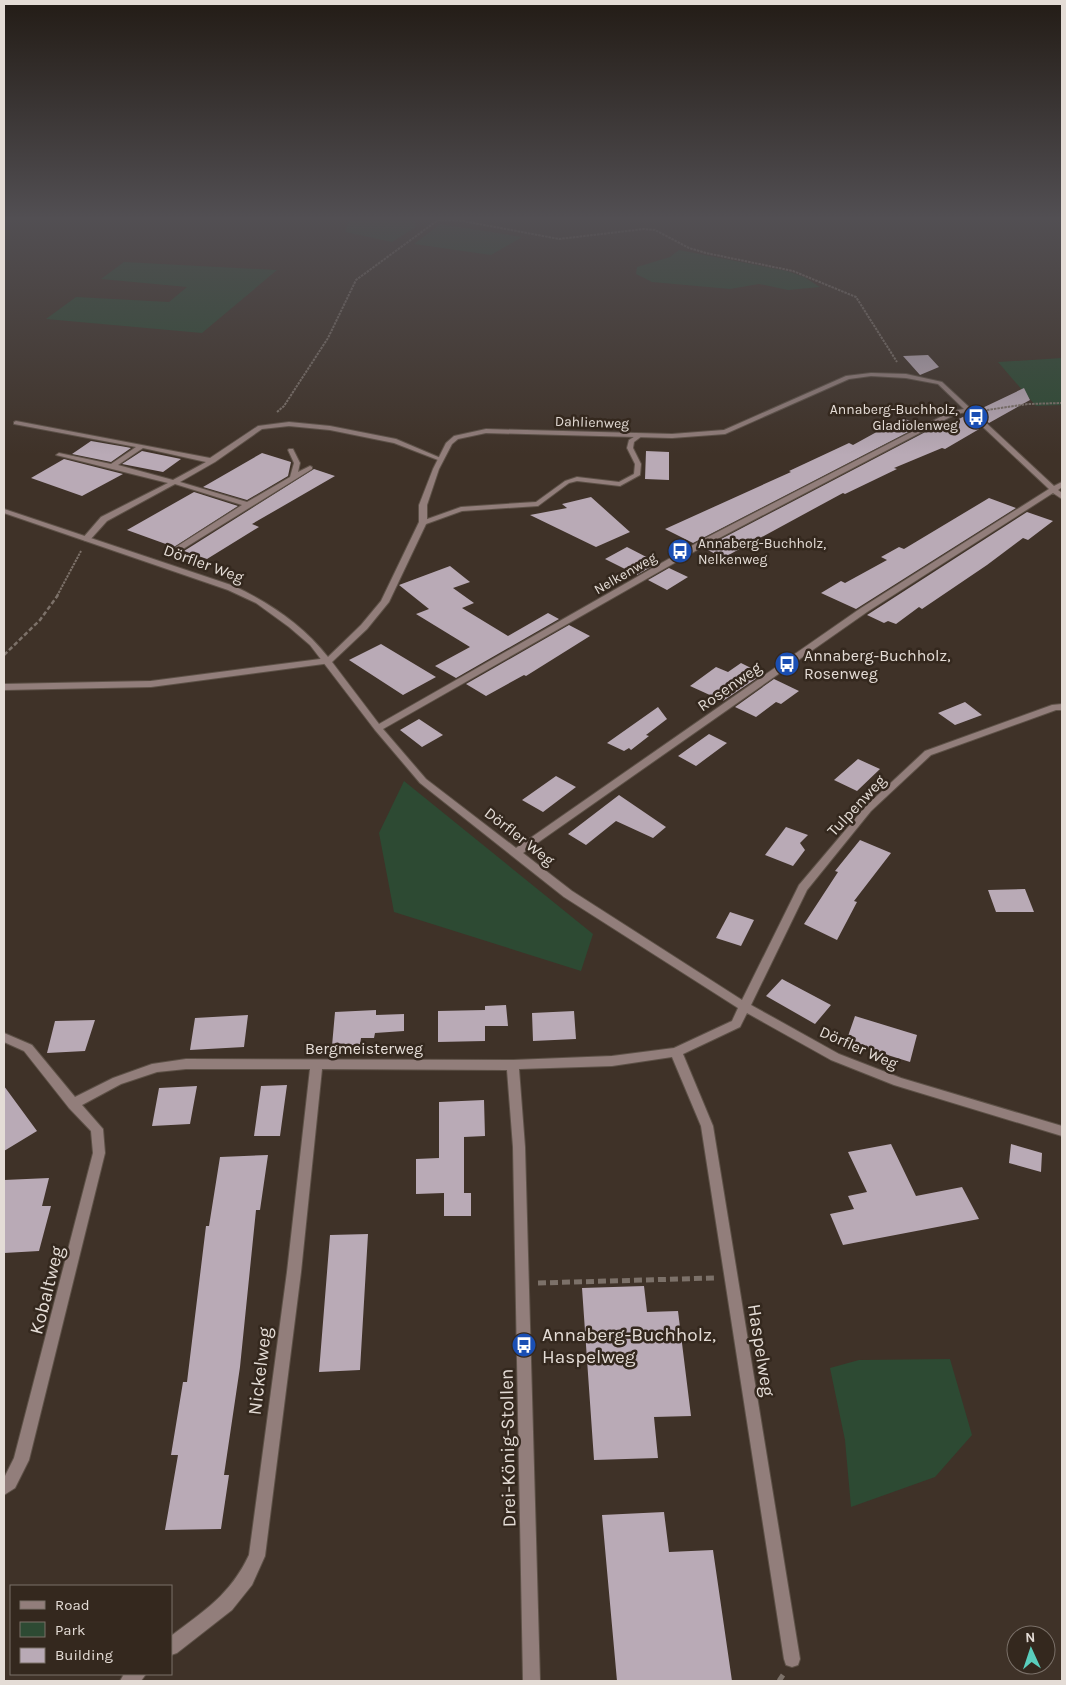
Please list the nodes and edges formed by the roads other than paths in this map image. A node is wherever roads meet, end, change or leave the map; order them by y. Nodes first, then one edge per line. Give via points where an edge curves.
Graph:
1 (969, 410) junction
2 (16, 422) dead end
3 (640, 436) junction
4 (142, 446) junction
5 (292, 450) dead end
6 (59, 455) dead end
7 (440, 459) junction
8 (213, 461) junction
9 (114, 465) junction
10 (310, 468) dead end
11 (293, 478) junction
12 (176, 481) junction
13 (1058, 487) edge
14 (1062, 497) edge
15 (248, 505) junction
16 (4, 511) edge
17 (423, 522) junction
18 (86, 539) junction
19 (180, 547) dead end
20 (328, 661) junction
21 (4, 687) edge
22 (1062, 707) edge
23 (378, 728) junction
24 (516, 853) junction
25 (745, 1007) junction
26 (4, 1037) edge
27 (676, 1052) junction
28 (317, 1064) junction
29 (513, 1064) junction
30 (73, 1104) junction
31 (1062, 1131) edge
32 (4, 1488) edge
33 (172, 1646) edge
34 (792, 1659) dead end
35 (532, 1681) edge

1 - 3 street, Dahlienweg via 940,383 886,374 848,377 725,432
1 - 13 street, Dahlienweg
1 - 23 street, Nelkenweg via 954,412 704,543
2 - 4 street
3 - 7 street, Dahlienweg via 486,431 456,437 449,442
3 - 17 street via 631,441 630,448 638,464 637,475 620,484 576,479 566,482 538,504 461,510
4 - 8 street
4 - 9 street
5 - 11 street via 297,463
6 - 9 street
7 - 8 street via 365,434 304,424 267,425 253,429
7 - 17 street, Dahlienweg via 423,505
8 - 12 street
9 - 12 street
10 - 11 street
11 - 15 street
12 - 15 street
12 - 18 street via 104,519
13 - 14 street, Dahlienweg
13 - 24 street, Rosenweg via 864,610
15 - 19 street
16 - 18 street, Dörfler Weg
17 - 20 street, Dahlienweg via 386,602
18 - 20 street, Dörfler Weg via 231,588 259,601 313,643
20 - 21 street via 151,684
20 - 23 street, Dörfler Weg
22 - 25 street, Tulpenweg via 928,753 868,808 803,888
23 - 24 street, Dörfler Weg via 423,781
24 - 25 street, Dörfler Weg via 568,894
25 - 27 street, Bergmeisterweg via 736,1024
25 - 31 street, Dörfler Weg via 834,1057 898,1082
26 - 30 street via 28,1048
27 - 29 street, Bergmeisterweg via 612,1061
27 - 34 street, Haspelweg via 707,1126
28 - 29 street, Bergmeisterweg
28 - 30 street, Bergmeisterweg via 156,1066 117,1081
28 - 33 street, Nickelweg via 257,1556 246,1579 226,1604
29 - 35 street, Drei-König-Stollen via 519,1147
30 - 32 street, Kobaltweg via 97,1129 99,1153 21,1460 10,1483

